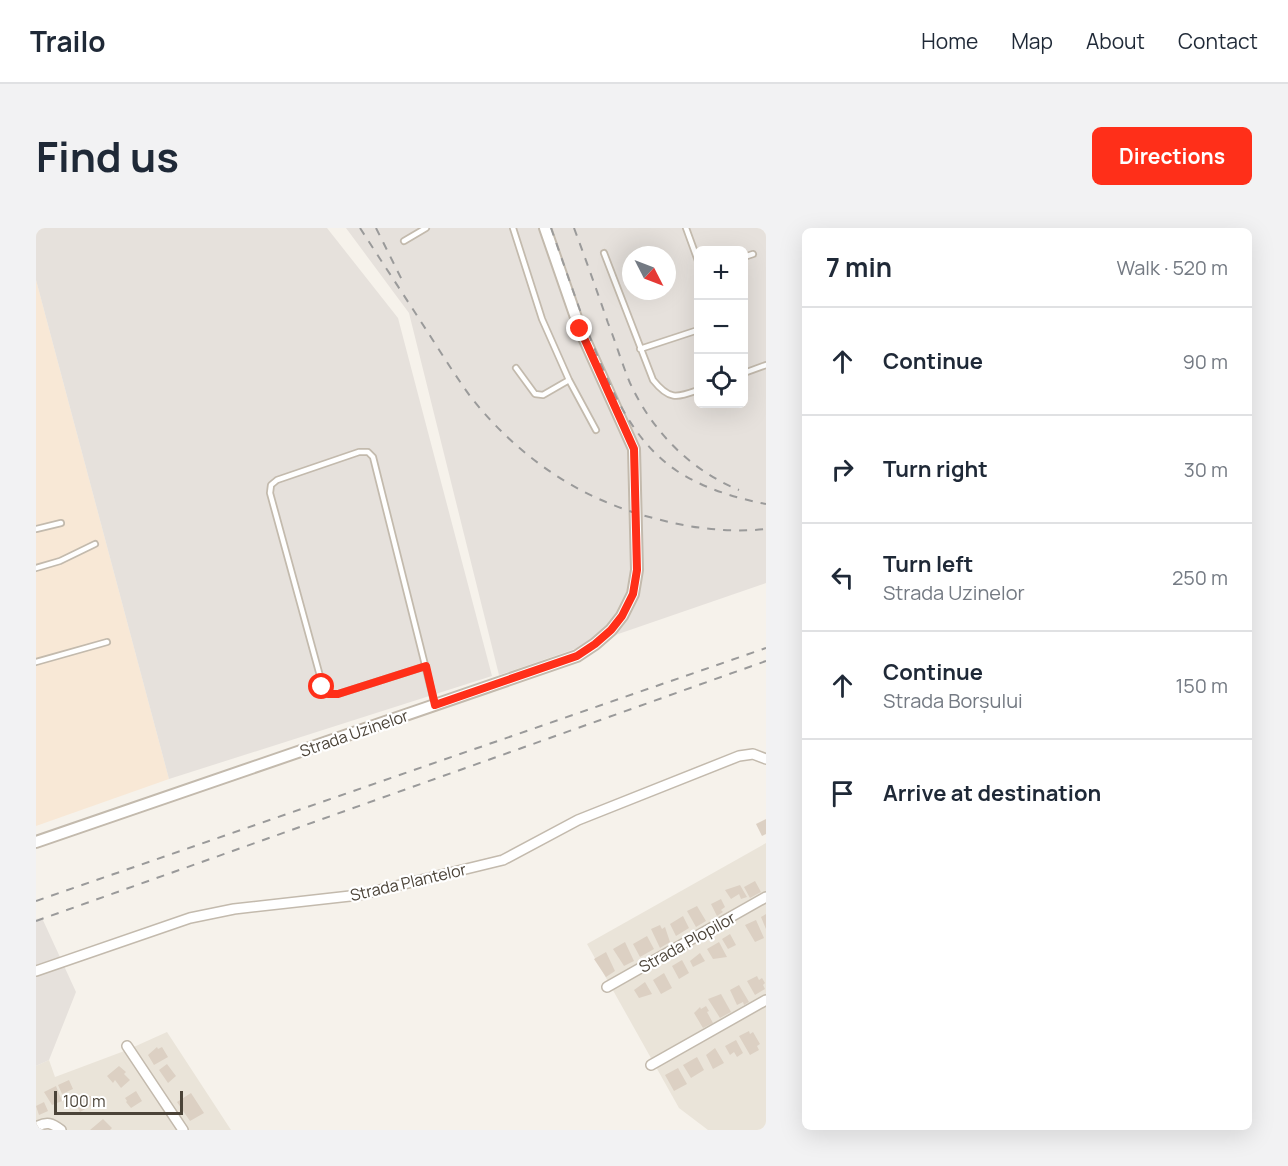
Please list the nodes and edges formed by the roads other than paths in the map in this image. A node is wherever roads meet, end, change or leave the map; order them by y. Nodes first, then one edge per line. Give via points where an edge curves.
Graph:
1 (426, 228) edge
2 (513, 228) edge
3 (545, 228) edge
4 (686, 228) edge
5 (404, 241) dead end
6 (694, 248) edge
7 (604, 253) dead end
8 (753, 254) dead end
9 (748, 256) edge
10 (694, 332) edge
11 (640, 349) junction
12 (766, 365) edge
13 (516, 368) dead end
14 (748, 372) edge
15 (569, 380) junction
16 (694, 392) edge
17 (596, 430) dead end
18 (62, 523) dead end
19 (36, 530) edge
20 (95, 544) dead end
21 (36, 568) edge
22 (107, 642) dead end
23 (36, 662) edge
24 (426, 666) junction
25 (435, 705) junction
26 (766, 758) edge
27 (36, 842) edge
28 (766, 897) edge
29 (36, 971) edge
30 (607, 987) dead end
31 (766, 1000) edge
32 (127, 1046) dead end
33 (651, 1065) dead end
34 (36, 1127) edge
35 (61, 1130) edge
36 (183, 1130) edge

1 - 5 lane
2 - 15 lane via 542,319
3 - 25 street, Strada Uzinelor via 580,329 634,449 637,570 633,594 611,630 577,656
4 - 6 lane
7 - 11 lane
8 - 9 lane
10 - 11 lane
11 - 16 lane via 653,380 668,394 680,397
12 - 14 lane
13 - 15 lane via 539,396
15 - 17 lane
18 - 19 lane
20 - 21 lane
22 - 23 lane
24 - 24 lane via 373,457 368,452 359,452 277,480 270,493 322,687 328,694 338,694
24 - 25 lane
25 - 27 street, Strada Uzinelor
26 - 29 street, Strada Plantelor via 753,754 739,756 578,820 503,860 359,895 246,907 190,918
28 - 30 street, Strada Plopilor
31 - 33 street
32 - 36 street
34 - 35 street via 53,1124

